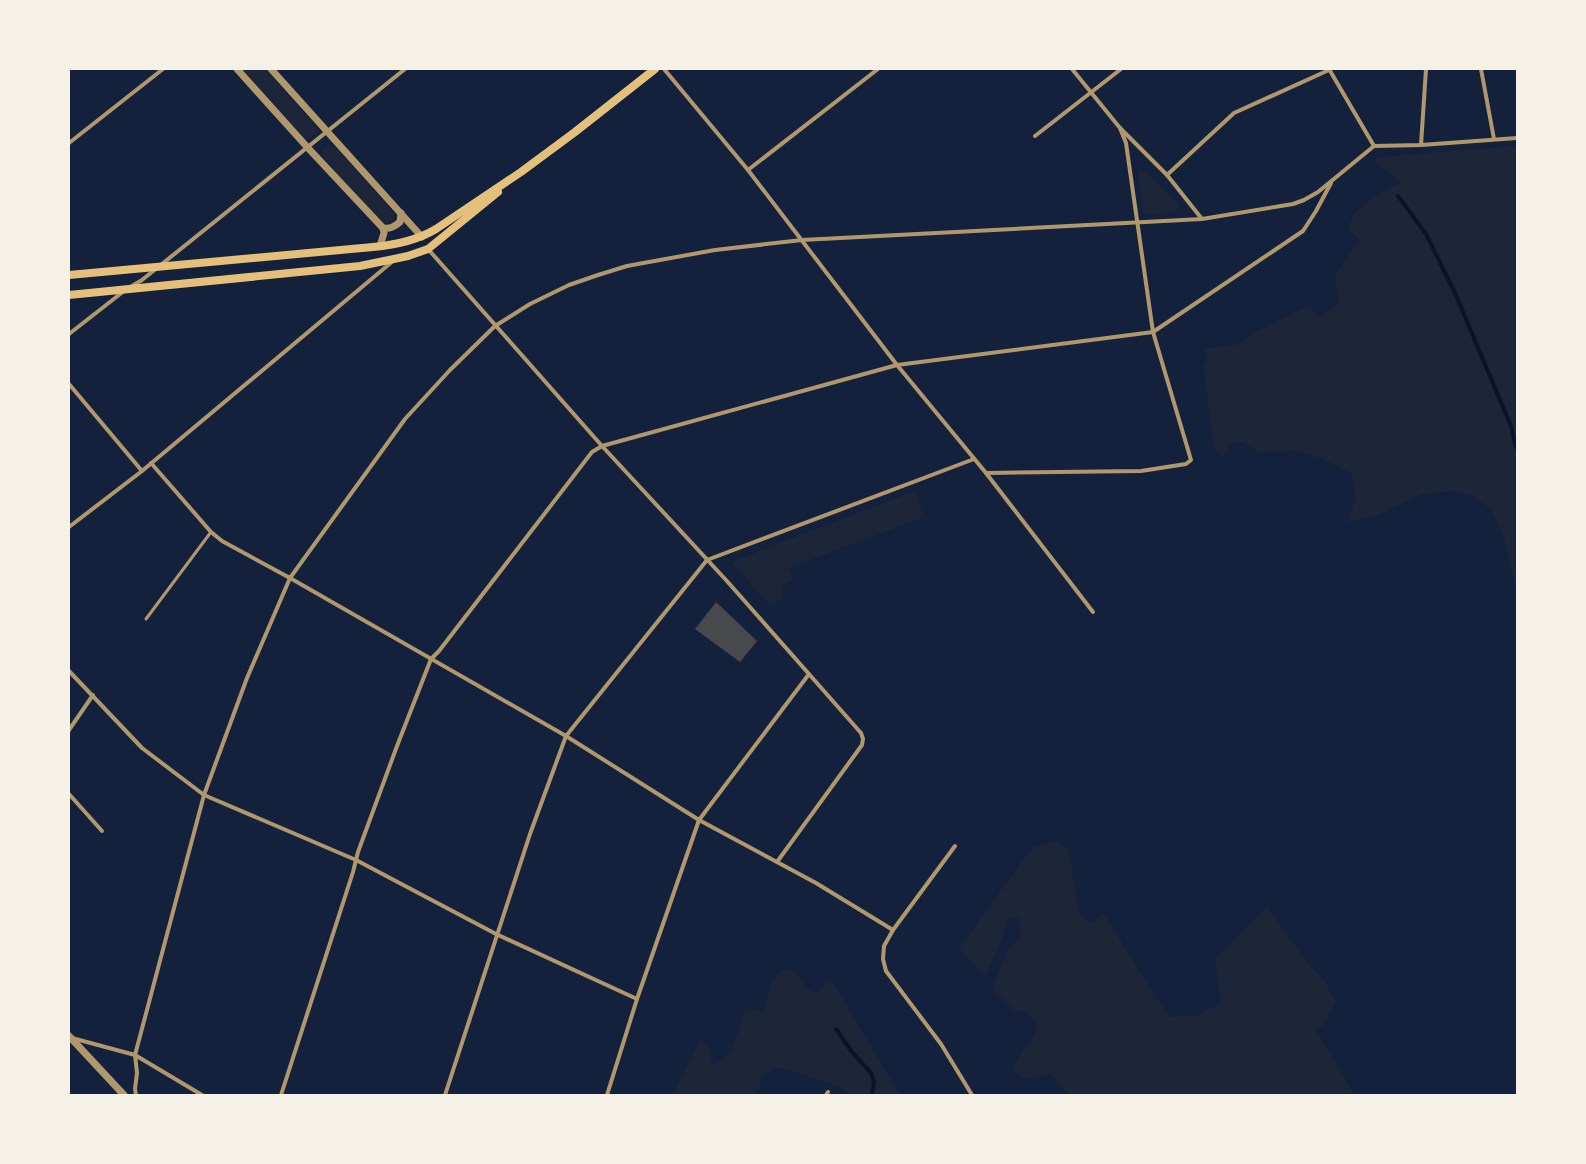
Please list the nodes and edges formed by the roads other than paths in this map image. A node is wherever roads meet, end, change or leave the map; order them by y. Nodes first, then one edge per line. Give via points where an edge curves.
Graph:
1 (163, 69) edge
2 (237, 69) edge
3 (271, 69) edge
4 (405, 69) edge
5 (655, 69) edge
6 (664, 69) edge
7 (878, 69) edge
8 (1072, 69) edge
9 (1121, 69) edge
10 (1426, 69) edge
11 (1481, 69) edge
12 (1329, 70) edge
13 (1091, 92) junction
14 (1120, 128) junction
15 (328, 130) junction
16 (1035, 136) dead end
17 (1517, 138) edge
18 (1494, 139) junction
19 (69, 143) edge
20 (1421, 145) junction
21 (1374, 146) junction
22 (308, 148) junction
23 (748, 170) junction
24 (521, 172) junction
25 (1167, 175) junction
26 (1332, 182) junction
27 (401, 214) junction
28 (1202, 219) junction
29 (1138, 222) junction
30 (382, 228) junction
31 (422, 237) junction
32 (802, 240) junction
33 (380, 246) junction
34 (428, 249) junction
35 (395, 259) junction
36 (158, 266) junction
37 (69, 275) edge
38 (124, 290) junction
39 (69, 295) edge
40 (495, 326) junction
41 (1153, 332) junction
42 (69, 334) edge
43 (897, 365) junction
44 (69, 384) edge
45 (602, 446) junction
46 (974, 459) junction
47 (151, 463) junction
48 (142, 472) junction
49 (986, 473) junction
50 (69, 527) edge
51 (211, 532) junction
52 (707, 560) junction
53 (290, 578) junction
54 (1092, 612) dead end
55 (146, 619) dead end
56 (431, 659) junction
57 (69, 670) edge
58 (809, 674) junction
59 (93, 696) junction
60 (69, 730) edge
61 (566, 736) junction
62 (69, 794) edge
63 (204, 795) junction
64 (699, 820) junction
65 (102, 831) dead end
66 (955, 846) dead end
67 (356, 860) junction
68 (777, 862) junction
69 (893, 930) junction
70 (496, 934) junction
71 (636, 999) junction
72 (69, 1037) edge
73 (135, 1054) junction
74 (124, 1095) edge
75 (136, 1095) edge
76 (202, 1095) edge
77 (282, 1095) edge
78 (445, 1095) edge
79 (607, 1095) edge
80 (972, 1095) edge

1 - 19 street
2 - 22 street
3 - 15 street
4 - 15 street
5 - 24 main road
6 - 23 street
7 - 23 street
8 - 13 street
9 - 13 street
10 - 20 street
11 - 18 street
12 - 21 street
12 - 25 street via 1234,113
13 - 14 street
13 - 16 street
14 - 25 street
14 - 29 street via 1126,143
15 - 22 street
15 - 27 street
17 - 18 street
18 - 20 street
20 - 21 street
21 - 26 street
22 - 30 street
22 - 36 street
23 - 32 street
24 - 31 main road
24 - 34 main road
25 - 28 street
26 - 28 street via 1293,204
26 - 41 street via 1303,231
27 - 30 street via 397,225
27 - 31 street
28 - 29 street
29 - 32 street
29 - 41 street
30 - 33 street via 384,233
31 - 33 main road via 399,244
32 - 40 street via 715,250 627,266 568,285 530,304
32 - 43 street
33 - 36 main road
34 - 35 main road
34 - 40 street
35 - 38 main road via 360,266
35 - 47 street
36 - 37 main road
36 - 38 street via 142,280
38 - 39 main road
38 - 42 street
40 - 45 street
40 - 53 street via 405,419
41 - 43 street
41 - 49 street via 1191,460 1186,464 1141,471
43 - 45 street
43 - 46 street
44 - 48 street
45 - 52 street
45 - 56 street via 592,452
46 - 49 street
46 - 52 street
47 - 48 street
47 - 51 street
48 - 50 street
49 - 54 street
51 - 53 street via 222,541
51 - 55 lane
52 - 58 street
52 - 61 street
53 - 56 street
53 - 63 street via 247,678
56 - 61 street
56 - 67 street
57 - 59 street
58 - 64 street
58 - 68 street via 862,733 862,745
59 - 60 street
59 - 63 street via 152,756
61 - 64 street
61 - 70 street
62 - 65 street
63 - 67 street
63 - 73 street
64 - 68 street
64 - 71 street
66 - 69 street
67 - 70 street
67 - 77 street
68 - 69 street
69 - 80 street via 884,946 882,959 886,971 942,1044
70 - 71 street
70 - 78 street
71 - 79 street
72 - 73 street
72 - 74 street
73 - 75 street
73 - 76 street

